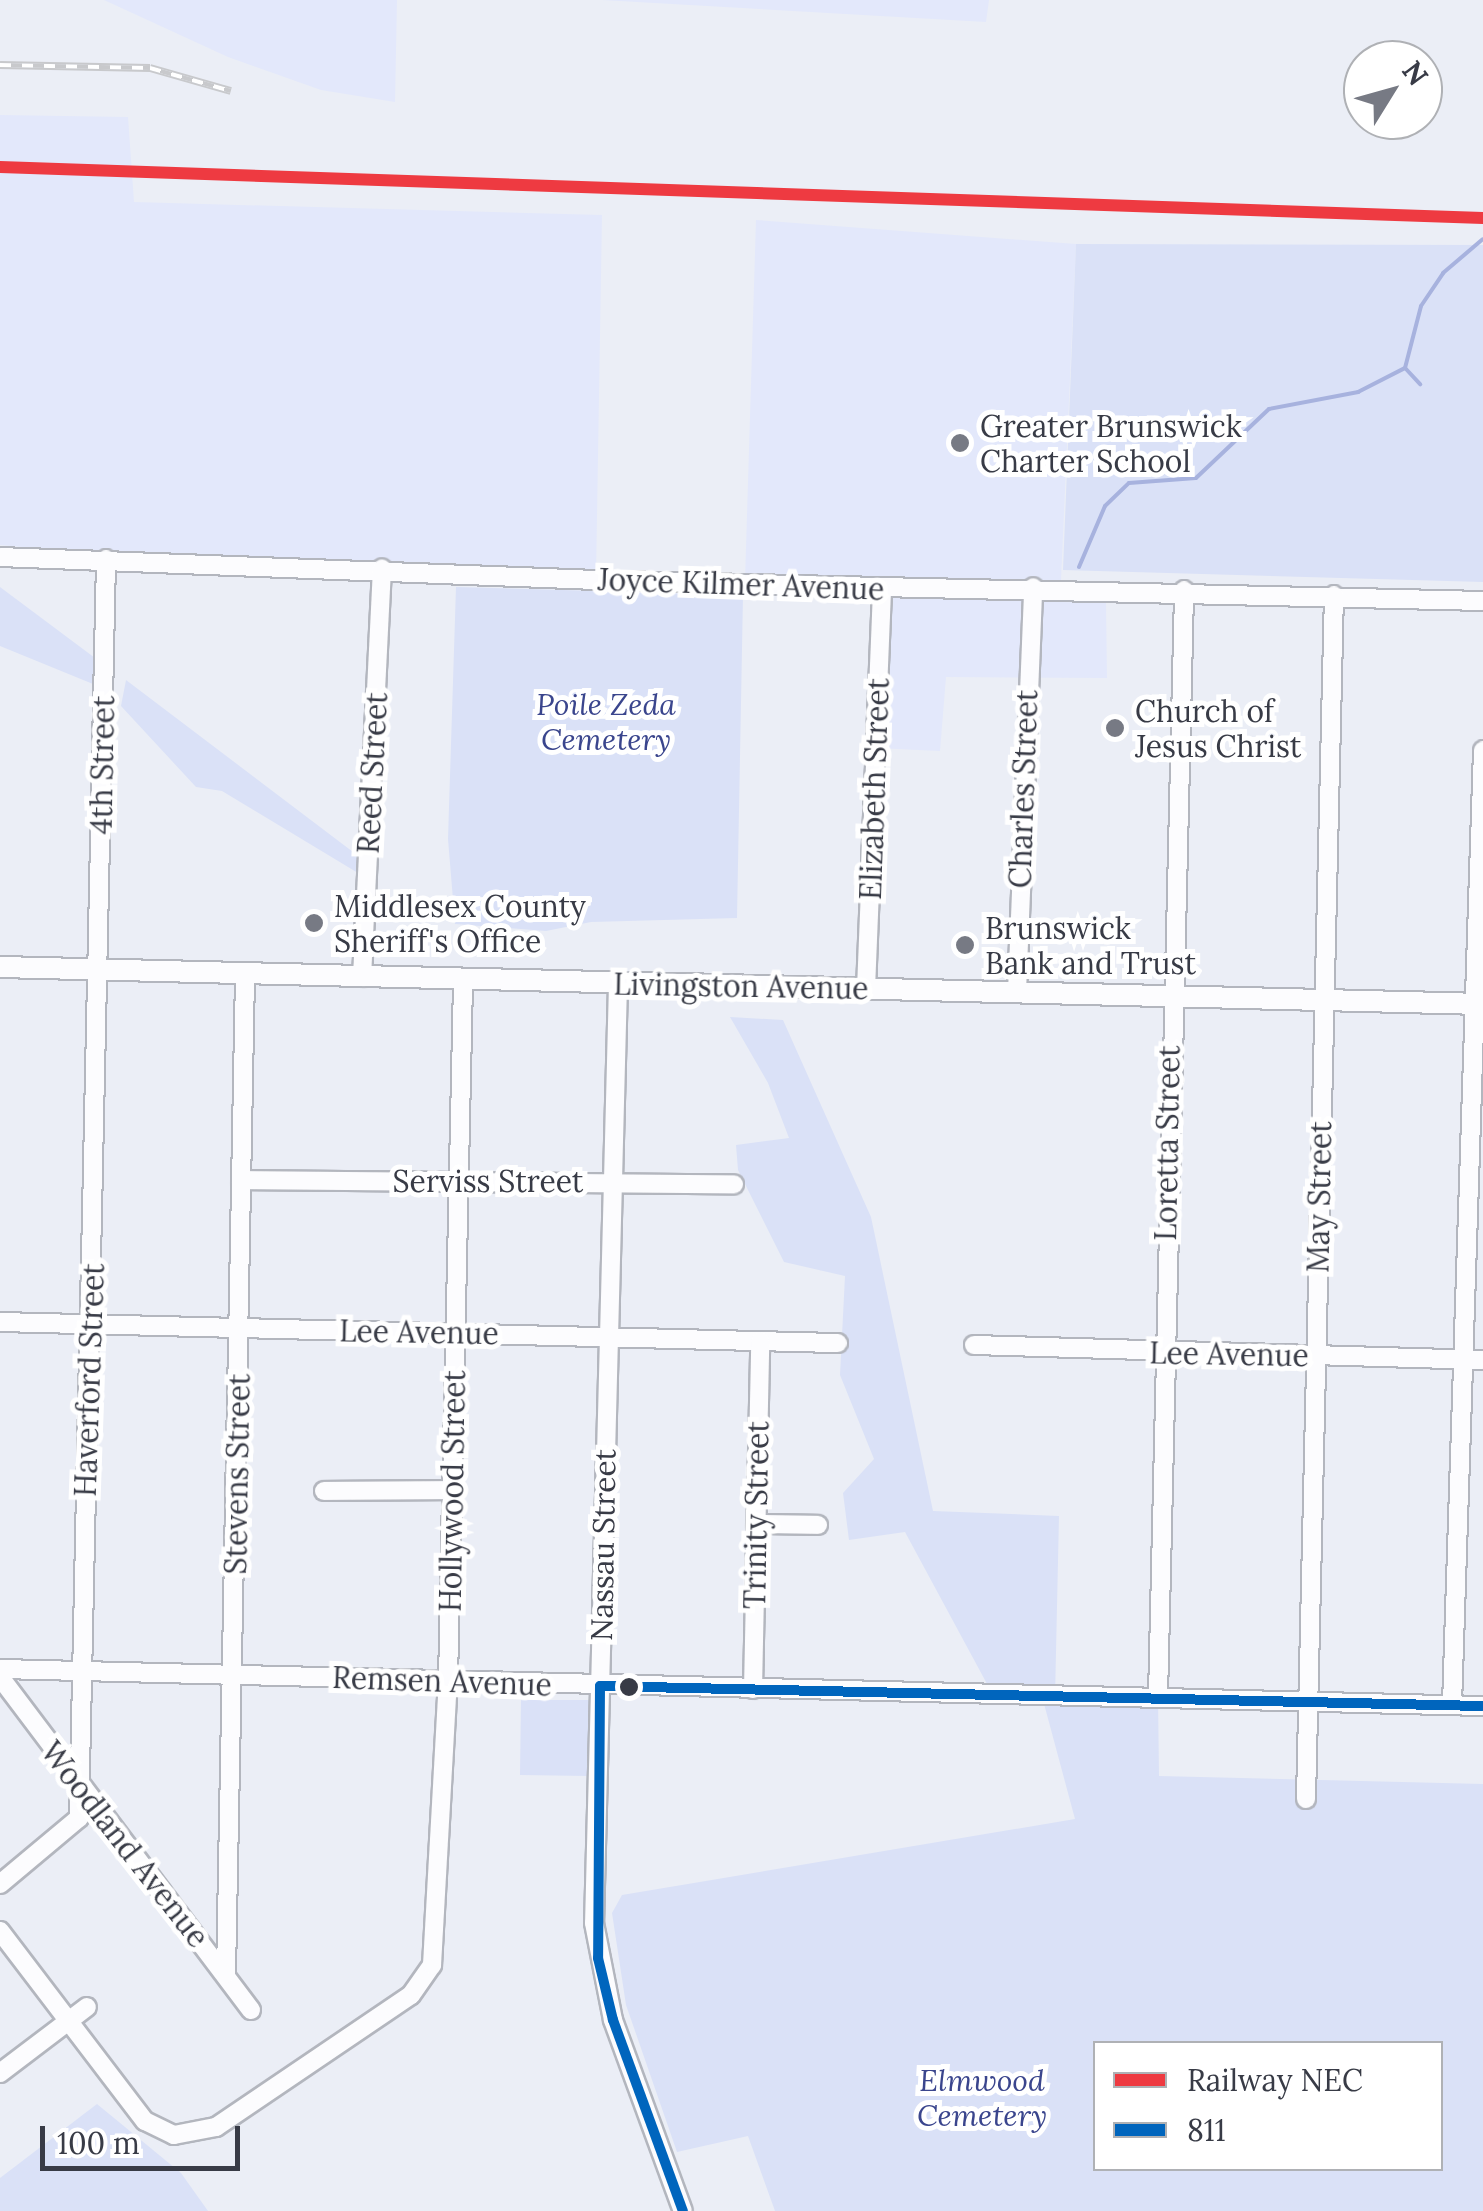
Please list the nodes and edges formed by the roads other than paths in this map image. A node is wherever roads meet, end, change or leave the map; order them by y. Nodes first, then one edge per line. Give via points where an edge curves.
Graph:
1 (0, 557) edge
2 (106, 560) junction
3 (382, 568) junction
4 (1033, 587) junction
5 (882, 588) junction
6 (1184, 590) junction
7 (1334, 595) junction
8 (1483, 601) edge
9 (1483, 751) edge
10 (0, 967) edge
11 (97, 970) junction
12 (245, 974) junction
13 (362, 977) junction
14 (463, 980) junction
15 (618, 984) junction
16 (866, 988) junction
17 (1016, 992) junction
18 (1170, 996) junction
19 (1323, 1000) junction
20 (1480, 1004) edge
21 (241, 1180) junction
22 (613, 1180) junction
23 (458, 1182) junction
24 (734, 1184) dead end
25 (0, 1322) edge
26 (91, 1325) junction
27 (241, 1328) junction
28 (456, 1333) junction
29 (609, 1337) junction
30 (760, 1341) junction
31 (838, 1342) dead end
32 (974, 1346) dead end
33 (1162, 1355) junction
34 (1316, 1355) junction
35 (1475, 1360) edge
36 (452, 1490) junction
37 (324, 1491) dead end
38 (756, 1524) junction
39 (818, 1525) dead end
40 (0, 1669) edge
41 (80, 1672) junction
42 (232, 1676) junction
43 (0, 1678) edge
44 (448, 1681) junction
45 (600, 1686) junction
46 (752, 1689) junction
47 (1158, 1697) junction
48 (1308, 1703) junction
49 (1452, 1705) junction
50 (1483, 1706) edge
51 (81, 1790) junction
52 (1306, 1800) dead end
53 (0, 1884) edge
54 (0, 1931) edge
55 (226, 1974) junction
56 (88, 2007) dead end
57 (251, 2010) dead end
58 (69, 2020) junction
59 (0, 2073) edge
60 (683, 2211) edge

1 - 2 street, Joyce Kilmer Avenue
2 - 3 street, Joyce Kilmer Avenue
2 - 11 street, 4th Street
3 - 5 street, Joyce Kilmer Avenue
3 - 13 street, Reed Street
4 - 5 street, Joyce Kilmer Avenue
4 - 6 street, Joyce Kilmer Avenue
4 - 17 street, Charles Street
5 - 16 street, Elizabeth Street
6 - 7 street, Joyce Kilmer Avenue
6 - 18 street, Loretta Street
7 - 8 street, Joyce Kilmer Avenue
7 - 19 street, May Street
9 - 20 street
10 - 11 main road, Livingston Avenue
11 - 12 main road, Livingston Avenue
11 - 26 street, Haverford Street
12 - 13 main road, Livingston Avenue
12 - 21 street, Stevens Street
13 - 14 main road, Livingston Avenue
14 - 15 main road, Livingston Avenue
14 - 23 street, Hollywood Street
15 - 16 main road, Livingston Avenue
15 - 22 street, Nassau Street
16 - 17 main road, Livingston Avenue
17 - 18 main road, Livingston Avenue
18 - 19 main road, Livingston Avenue
18 - 33 street, Loretta Street
19 - 20 main road, Livingston Avenue
19 - 34 street, May Street
20 - 35 street
21 - 23 street, Serviss Street
21 - 27 street, Stevens Street
22 - 23 street, Serviss Street
22 - 24 street, Serviss Street
22 - 29 street, Nassau Street
23 - 28 street, Hollywood Street
25 - 26 street, Lee Avenue
26 - 27 street, Lee Avenue
26 - 41 street, Haverford Street
27 - 28 street, Lee Avenue
27 - 42 street, Stevens Street
28 - 29 street, Lee Avenue
28 - 36 street, Hollywood Street
29 - 30 street, Lee Avenue
29 - 45 street, Nassau Street
30 - 31 street, Lee Avenue
30 - 38 street, Trinity Street
32 - 33 street, Lee Avenue
33 - 34 street, Lee Avenue
33 - 47 street, Loretta Street
34 - 35 street, Lee Avenue
34 - 48 street, May Street
35 - 49 street
36 - 37 street
36 - 44 street, Hollywood Street
38 - 39 street
38 - 46 street, Trinity Street
40 - 41 street, Remsen Avenue
41 - 42 street, Remsen Avenue
41 - 51 street, Haverford Street
42 - 44 street, Remsen Avenue
42 - 55 street, Stevens Street
43 - 51 street, Woodland Avenue
44 - 45 street, Remsen Avenue
44 - 58 street, Hollywood Street via 436,1944 432,1966 411,1995 216,2127 174,2135 145,2121
45 - 46 street, Remsen Avenue
45 - 60 street, Nassau Street via 598,1958 613,2020
46 - 47 street, Remsen Avenue
47 - 48 street, Remsen Avenue
48 - 49 street, Remsen Avenue
48 - 52 street, May Street
49 - 50 street, Remsen Avenue
51 - 53 street via 79,1818
51 - 55 street, Woodland Avenue
54 - 58 street
55 - 57 street, Woodland Avenue
56 - 58 street
58 - 59 street

